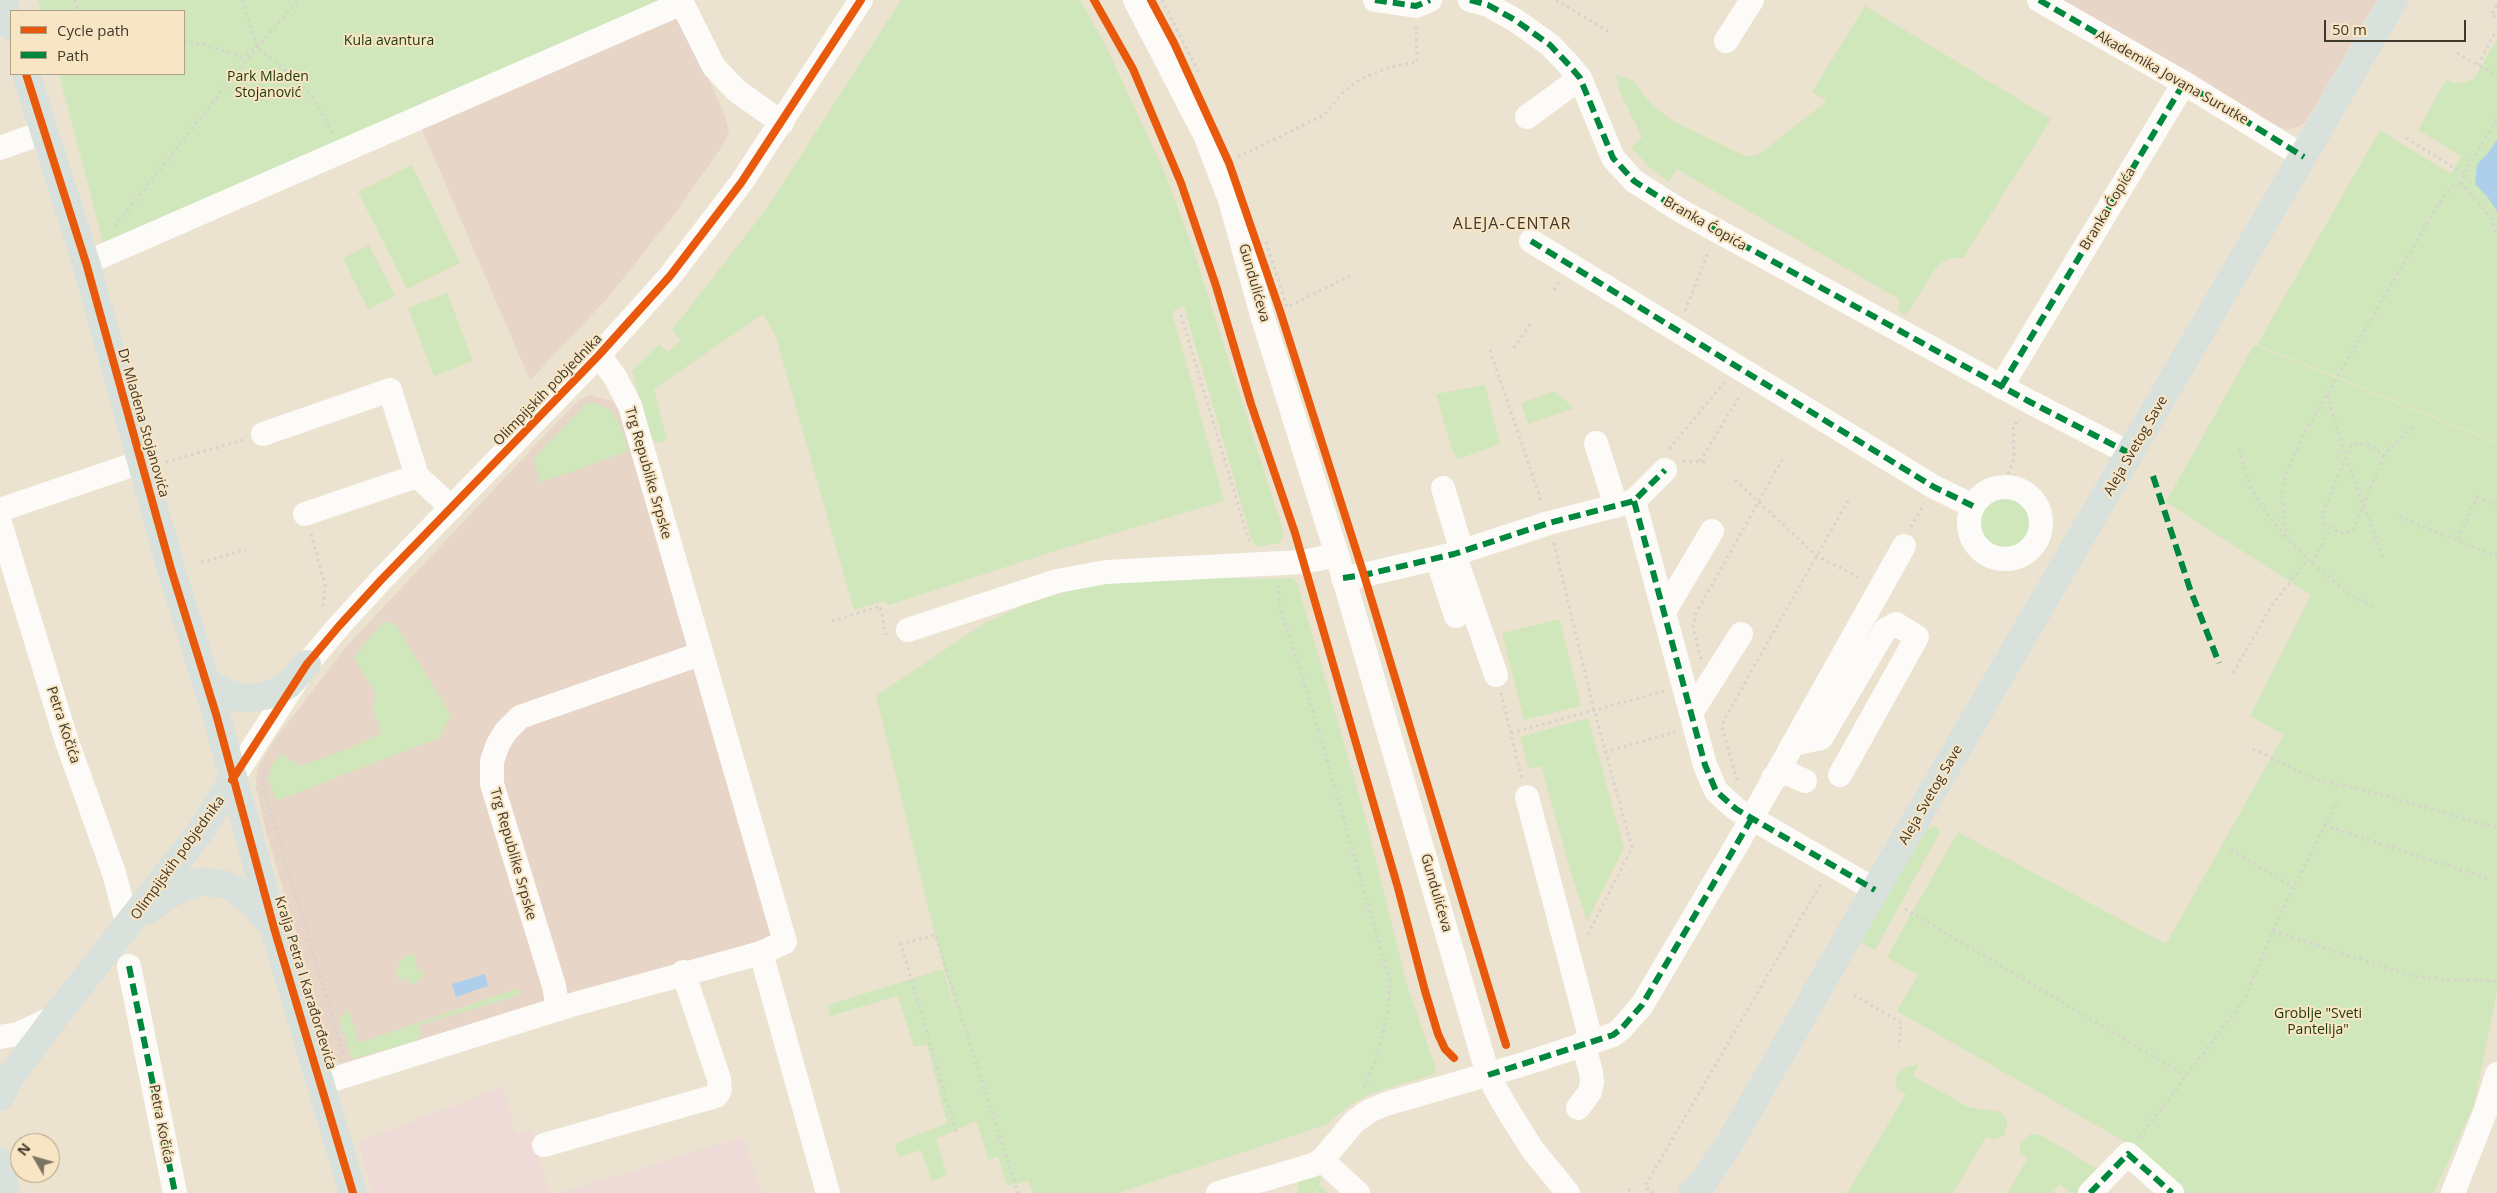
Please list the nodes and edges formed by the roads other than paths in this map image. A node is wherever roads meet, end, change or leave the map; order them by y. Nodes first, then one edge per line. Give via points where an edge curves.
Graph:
1 (3, 0) edge
2 (861, 0) edge
3 (1135, 0) edge
4 (1375, 0) edge
5 (1470, 0) edge
6 (1752, 0) edge
7 (2039, 0) edge
8 (2394, 0) edge
9 (1423, 3) edge
10 (10, 24) edge
11 (1726, 40) dead end
12 (26, 75) edge
13 (1580, 78) junction
14 (2184, 83) junction
15 (1527, 118) dead end
16 (782, 123) junction
17 (45, 132) junction
18 (0, 148) edge
19 (2304, 157) junction
20 (1530, 241) dead end
21 (86, 263) junction
22 (600, 355) junction
23 (2001, 387) junction
24 (263, 434) road end
25 (1596, 443) dead end
26 (2131, 454) junction
27 (1666, 461) road end
28 (154, 462) junction
29 (417, 476) junction
30 (1443, 488) dead end
31 (1625, 504) junction
32 (1973, 506) junction
33 (452, 508) junction
34 (0, 510) edge
35 (306, 514) road end
36 (0, 523) edge
37 (1712, 531) dead end
38 (1904, 546) road end
39 (1337, 555) junction
40 (1451, 555) junction
41 (1343, 578) junction
42 (1664, 612) junction
43 (1456, 616) dead end
44 (908, 630) road end
45 (1741, 634) dead end
46 (700, 654) junction
47 (307, 664) junction
48 (1496, 675) road end
49 (206, 681) junction
50 (1691, 713) junction
51 (1793, 744) junction
52 (1840, 775) dead end
53 (1773, 778) junction
54 (232, 780) junction
55 (1804, 781) dead end
56 (1526, 797) road end
57 (1752, 818) junction
58 (1875, 890) junction
59 (128, 926) junction
60 (274, 928) junction
61 (785, 942) joint
62 (761, 953) junction
63 (128, 966) dead end
64 (683, 972) junction
65 (558, 1009) junction
66 (55, 1017) junction
67 (0, 1037) edge
68 (1587, 1042) junction
69 (2497, 1074) edge
70 (1488, 1075) junction
71 (322, 1084) junction
72 (0, 1096) edge
73 (1578, 1108) dead end
74 (1729, 1144) junction
75 (544, 1145) dead end
76 (1322, 1160) junction
77 (0, 1162) edge
78 (1268, 1186) edge
79 (1568, 1192) edge
80 (6, 1193) edge
81 (175, 1193) edge
82 (353, 1193) edge
83 (828, 1193) edge
84 (1218, 1193) edge
85 (1358, 1193) edge
86 (1692, 1193) edge
87 (1709, 1193) edge
88 (2090, 1193) edge
89 (2172, 1193) edge
90 (2453, 1193) edge

1 - 10 main road
2 - 16 street, Olimpijskih pobjednika
3 - 39 street, Gundulićeva via 1205,136 1230,200
4 - 9 street
5 - 13 street, Branka Ćopića via 1488,5 1536,34
6 - 11 street
7 - 14 street, Akademika Jovana Surutke
8 - 19 main road, Aleja Svetog Save
12 - 17 main road, Dr Mladena Stojanovića
13 - 15 street
13 - 23 street, Branka Ćopića via 1613,158 1634,182 1681,212
14 - 19 street, Akademika Jovana Surutke
14 - 23 street, Branka Ćopića
16 - 21 street via 737,91 714,67 682,3
16 - 22 street, Olimpijskih pobjednika via 670,276
17 - 18 street
17 - 21 main road, Dr Mladena Stojanovića
19 - 26 main road, Aleja Svetog Save
20 - 32 street via 1934,487
21 - 28 main road, Dr Mladena Stojanovića
22 - 33 street, Olimpijskih pobjednika
22 - 46 street, Trg Republike Srpske via 630,406
23 - 26 street, Branka Ćopića
24 - 29 street via 390,390
25 - 31 street
26 - 58 main road, Aleja Svetog Save
27 - 31 street
28 - 34 street
28 - 49 main road, Dr Mladena Stojanovića
29 - 33 street
29 - 35 street
30 - 40 street
31 - 40 street via 1549,523
31 - 42 street
32 - 32 street via 1985,492 2003,486 2021,490 2035,502 2040,513 2041,545 2011,559 1988,556 1978,549 1968,528 1968,516
33 - 47 street, Olimpijskih pobjednika via 381,580
36 - 59 street, Petra Kočića via 66,739 114,873
37 - 42 street
38 - 51 street
39 - 41 street, Gundulićeva
39 - 44 street via 1303,562 1106,572 1057,582
40 - 41 street
40 - 43 street
40 - 48 street
41 - 70 street, Gundulićeva
42 - 50 street
45 - 50 street
46 - 61 street, Trg Republike Srpske
46 - 65 street, Trg Republike Srpske via 520,717 498,744 492,761 492,784 554,986
47 - 49 main road via 288,685 269,695 253,698 240,698
47 - 54 street, Olimpijskih pobjednika
49 - 54 main road, Dr Mladena Stojanovića
50 - 57 street via 1705,765 1716,791
51 - 52 street via 1820,738 1885,630 1896,624 1917,637
51 - 53 street
53 - 55 street via 1788,773
53 - 57 street
54 - 59 main road, Olimpijskih pobjednika via 201,831
54 - 60 main road, Kralja Petra I Karađorđevića
56 - 68 street via 1571,967
57 - 58 street
57 - 68 street via 1642,1005 1621,1030
58 - 74 main road, Aleja Svetog Save
59 - 60 main road via 170,894 197,882 206,882 234,889
59 - 66 main road, Olimpijskih pobjednika
60 - 71 main road, Kralja Petra I Karađorđevića
61 - 62 street, Kralja Petra I Karađorđevića
62 - 64 street, Kralja Petra I Karađorđevića
62 - 83 street
63 - 81 street, Petra Kočića
64 - 65 street, Kralja Petra I Karađorđevića
64 - 75 street via 719,1079 720,1090 716,1096
65 - 71 street, Kralja Petra I Karađorđevića
66 - 67 street, Olimpijskih pobjednika via 18,1034
66 - 72 main road, Olimpijskih pobjednika
68 - 70 street
68 - 73 street via 1592,1082 1588,1097
69 - 90 street
70 - 76 street via 1369,1111 1345,1130
70 - 79 street, Gundulićeva via 1532,1150
71 - 82 main road, Kralja Petra I Karađorđevića
74 - 86 main road, Aleja Svetog Save
74 - 87 main road, Aleja Svetog Save
76 - 78 street
76 - 85 street
77 - 80 main road
78 - 84 street
88 - 89 street via 2128,1154

